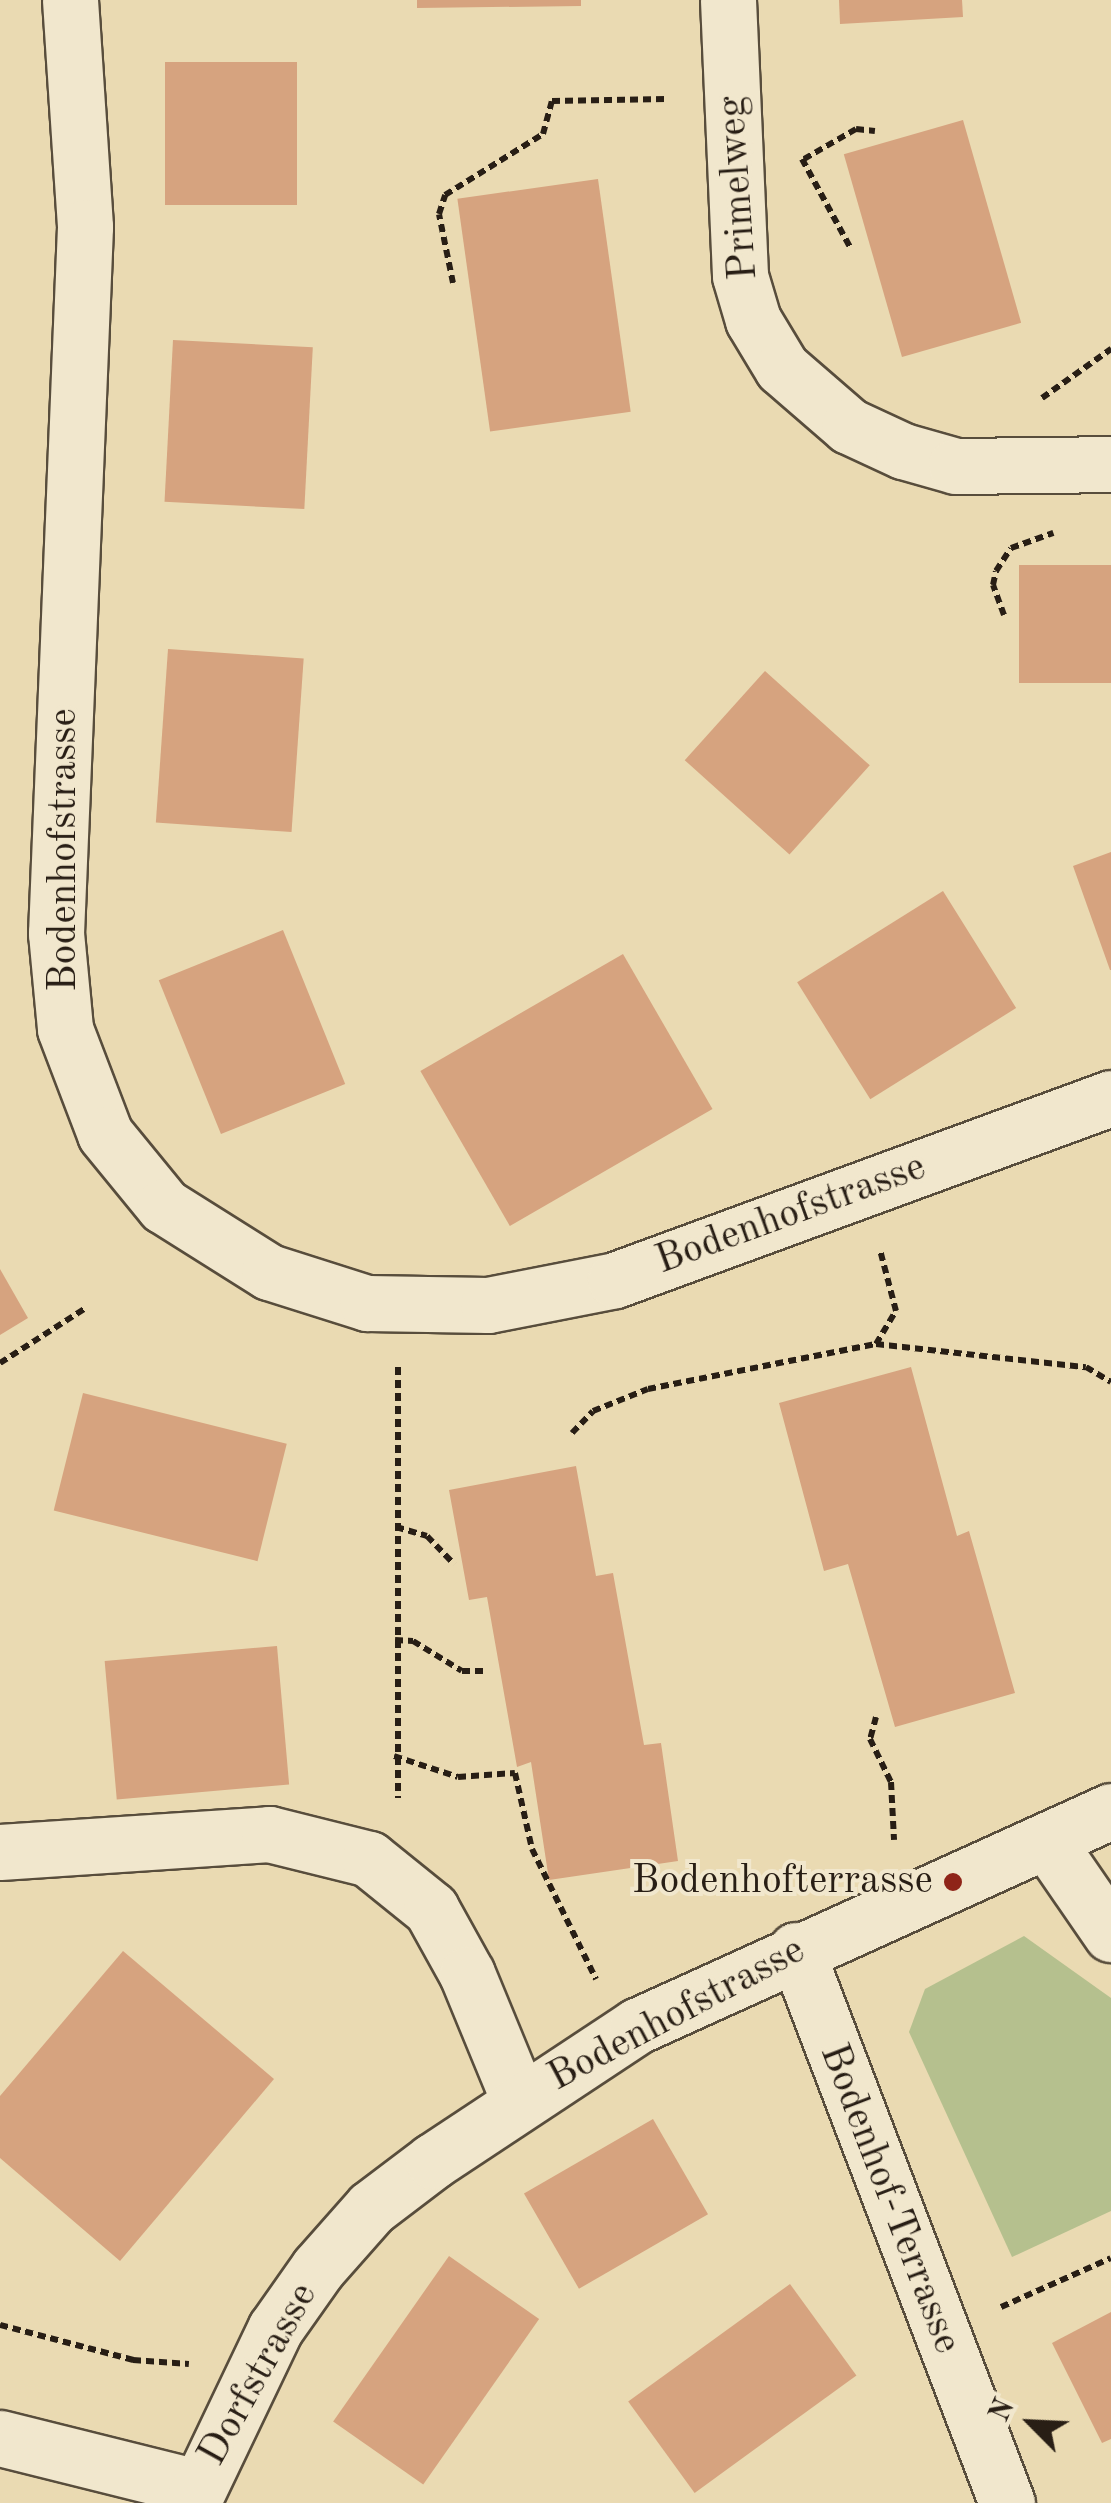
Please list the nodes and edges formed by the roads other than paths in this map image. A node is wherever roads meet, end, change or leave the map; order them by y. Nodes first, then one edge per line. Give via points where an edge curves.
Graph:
1 (70, 0) edge
2 (728, 0) edge
3 (1111, 464) edge
4 (1111, 1098) edge
5 (1111, 1811) edge
6 (1047, 1841) junction
7 (0, 1852) edge
8 (1111, 1934) edge
9 (796, 1950) junction
10 (518, 2100) junction
11 (0, 2438) edge
12 (195, 2495) edge
13 (1007, 2503) edge

1 - 4 street, Bodenhofstrasse via 86,227 56,933 65,1028 105,1134 164,1206 269,1272 351,1298 488,1305 615,1280
2 - 3 street, Primelweg via 740,276 753,320 808,396 848,426 956,466
5 - 6 street, Bodenhofstrasse
6 - 8 street
6 - 9 street, Bodenhofstrasse
7 - 10 street via 268,1834 369,1859 431,1909 467,1974
9 - 10 street, Bodenhofstrasse via 637,2026
9 - 13 street, Bodenhof-Terrasse
10 - 12 street, Dorfstrasse via 370,2208 318,2268 275,2329
11 - 12 street

